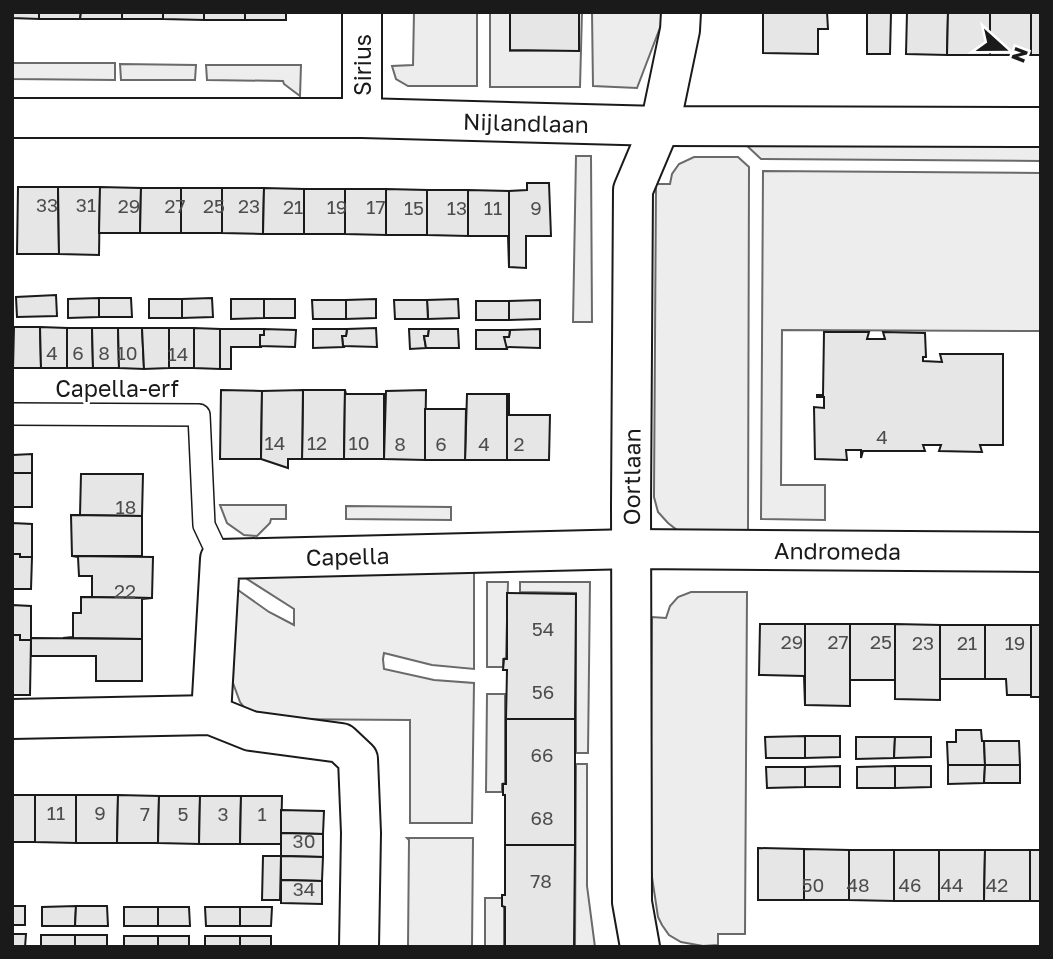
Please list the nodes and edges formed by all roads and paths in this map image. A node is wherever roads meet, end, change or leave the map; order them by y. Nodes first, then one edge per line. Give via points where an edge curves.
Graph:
1 (362, 12) edge
2 (681, 12) edge
3 (12, 118) edge
4 (362, 118) junction
5 (660, 126) junction
6 (1041, 127) edge
7 (12, 414) edge
8 (633, 549) junction
9 (1041, 552) edge
10 (220, 559) junction
11 (211, 716) junction
12 (12, 719) edge
13 (359, 947) edge
14 (640, 947) edge

1 - 4 street, Sirius
2 - 5 street, Oortlaan
3 - 4 street, Nijlandlaan
4 - 5 street, Nijlandlaan
5 - 6 street, Nijlandlaan
5 - 8 street, Oortlaan via 634,190
7 - 10 lane, Capella-erf via 199,415 204,525
8 - 9 street, Andromeda
8 - 10 street, Capella
8 - 14 street, Oortlaan via 632,902
10 - 11 street
11 - 12 street
11 - 13 street via 251,731 341,743 358,759

